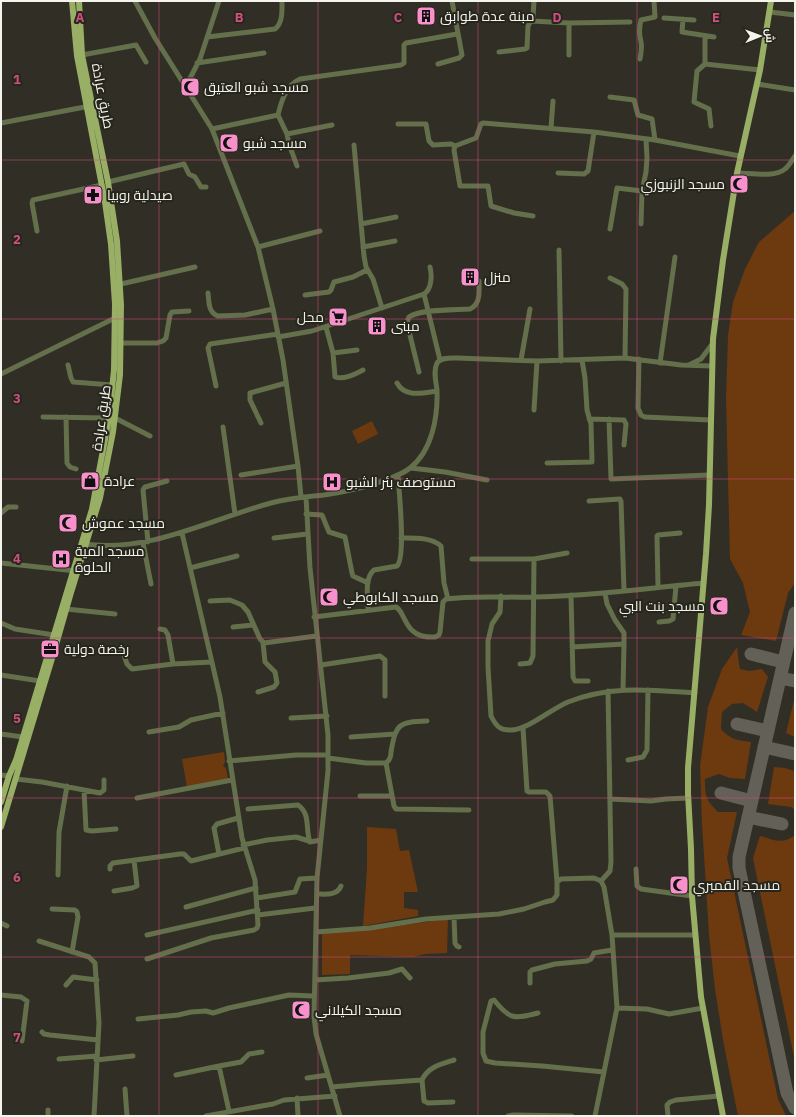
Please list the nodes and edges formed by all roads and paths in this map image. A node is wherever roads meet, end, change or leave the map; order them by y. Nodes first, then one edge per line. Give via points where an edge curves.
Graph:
1 (72, 1) edge
2 (78, 1) edge
3 (135, 1) edge
4 (220, 1) edge
5 (282, 1) edge
6 (452, 1) edge
7 (534, 1) edge
8 (654, 1) edge
9 (771, 1) edge
10 (770, 12) junction
11 (795, 15) edge
12 (664, 18) dead end
13 (683, 19) junction
14 (694, 20) dead end
15 (532, 21) junction
16 (630, 22) dead end
17 (569, 23) junction
18 (458, 34) junction
19 (207, 36) junction
20 (705, 36) junction
21 (714, 37) dead end
22 (499, 52) dead end
23 (264, 53) dead end
24 (82, 55) junction
25 (569, 55) dead end
26 (640, 59) dead end
27 (146, 62) dead end
28 (198, 63) junction
29 (438, 64) dead end
30 (705, 64) junction
31 (760, 70) junction
32 (757, 84) junction
33 (186, 86) junction
34 (795, 90) edge
35 (610, 97) dead end
36 (553, 101) dead end
37 (90, 106) junction
38 (278, 115) junction
39 (1, 123) edge
40 (398, 124) dead end
41 (332, 125) dead end
42 (711, 126) dead end
43 (551, 128) junction
44 (212, 129) junction
45 (594, 132) junction
46 (287, 134) junction
47 (646, 139) junction
48 (655, 140) junction
49 (354, 145) dead end
50 (455, 146) junction
51 (740, 156) junction
52 (795, 156) edge
53 (297, 166) dead end
54 (558, 172) dead end
55 (737, 173) junction
56 (105, 184) junction
57 (206, 187) dead end
58 (642, 191) junction
59 (533, 216) dead end
60 (396, 217) dead end
61 (361, 224) junction
62 (641, 224) dead end
63 (610, 229) dead end
64 (37, 231) dead end
65 (320, 231) dead end
66 (396, 241) dead end
67 (258, 247) junction
68 (363, 247) junction
69 (559, 250) dead end
70 (675, 257) dead end
71 (195, 267) dead end
72 (430, 267) dead end
73 (367, 270) junction
74 (610, 278) dead end
75 (479, 281) dead end
76 (121, 284) junction
77 (208, 293) dead end
78 (424, 294) junction
79 (305, 295) dead end
80 (382, 308) junction
81 (273, 309) junction
82 (530, 309) dead end
83 (189, 311) dead end
84 (429, 312) junction
85 (115, 318) junction
86 (326, 327) junction
87 (278, 335) junction
88 (121, 343) junction
89 (713, 343) junction
90 (358, 350) dead end
91 (333, 352) junction
92 (625, 358) junction
93 (639, 359) junction
94 (440, 360) junction
95 (521, 360) junction
96 (561, 360) junction
97 (582, 360) junction
98 (537, 361) junction
99 (660, 362) junction
100 (68, 365) dead end
101 (688, 366) junction
102 (712, 366) junction
103 (363, 370) dead end
104 (419, 372) dead end
105 (1, 374) edge
106 (286, 383) junction
107 (397, 383) dead end
108 (112, 385) junction
109 (216, 386) dead end
110 (437, 391) junction
111 (534, 410) dead end
112 (43, 416) dead end
113 (66, 417) junction
114 (112, 418) junction
115 (589, 419) junction
116 (609, 419) junction
117 (710, 420) junction
118 (261, 423) dead end
119 (223, 428) dead end
120 (150, 436) dead end
121 (624, 445) dead end
122 (547, 463) dead end
123 (298, 466) junction
124 (411, 468) junction
125 (76, 469) dead end
126 (241, 475) dead end
127 (398, 475) junction
128 (709, 475) junction
129 (487, 480) dead end
130 (167, 481) dead end
131 (303, 497) junction
132 (589, 501) dead end
133 (16, 507) dead end
134 (1, 513) edge
135 (235, 514) junction
136 (306, 514) junction
137 (182, 533) junction
138 (680, 533) dead end
139 (307, 534) junction
140 (274, 538) dead end
141 (402, 538) junction
142 (145, 542) junction
143 (84, 544) junction
144 (567, 553) dead end
145 (237, 556) dead end
146 (472, 558) dead end
147 (534, 559) junction
148 (1, 563) edge
149 (190, 568) junction
150 (75, 571) junction
151 (368, 583) junction
152 (704, 583) junction
153 (151, 584) dead end
154 (676, 586) junction
155 (658, 587) junction
156 (624, 590) junction
157 (605, 593) junction
158 (571, 595) junction
159 (501, 596) junction
160 (534, 597) junction
161 (448, 599) junction
162 (210, 601) dead end
163 (66, 609) junction
164 (368, 610) junction
165 (115, 614) dead end
166 (314, 617) junction
167 (659, 622) dead end
168 (1, 623) edge
169 (253, 625) junction
170 (233, 627) dead end
171 (160, 629) dead end
172 (54, 635) junction
173 (316, 636) junction
174 (263, 643) junction
175 (624, 644) junction
176 (572, 647) junction
177 (112, 651) dead end
178 (212, 662) junction
179 (173, 664) junction
180 (520, 664) dead end
181 (321, 665) junction
182 (1, 675) edge
183 (40, 681) junction
184 (588, 681) dead end
185 (622, 690) junction
186 (648, 690) junction
187 (608, 691) junction
188 (258, 692) dead end
189 (695, 693) junction
190 (385, 696) dead end
191 (223, 713) junction
192 (327, 716) junction
193 (291, 718) dead end
194 (427, 721) dead end
195 (523, 728) junction
196 (149, 732) dead end
197 (1, 734) edge
198 (395, 734) junction
199 (23, 737) junction
200 (351, 737) dead end
201 (328, 757) junction
202 (628, 760) dead end
203 (229, 761) junction
204 (386, 763) junction
205 (1, 775) edge
206 (9, 776) junction
207 (16, 779) junction
208 (104, 780) dead end
209 (232, 780) junction
210 (67, 786) junction
211 (84, 790) junction
212 (360, 796) dead end
213 (392, 796) junction
214 (137, 798) dead end
215 (688, 798) junction
216 (610, 799) junction
217 (1, 802) edge
218 (248, 809) dead end
219 (469, 810) dead end
220 (238, 818) junction
221 (1, 827) edge
222 (116, 829) dead end
223 (321, 840) junction
224 (309, 841) junction
225 (244, 847) junction
226 (219, 854) junction
227 (134, 860) junction
228 (110, 869) dead end
229 (636, 869) dead end
230 (58, 875) dead end
231 (317, 878) junction
232 (601, 881) junction
233 (557, 882) junction
234 (341, 886) dead end
235 (256, 888) junction
236 (114, 891) dead end
237 (316, 894) junction
238 (692, 896) junction
239 (257, 898) junction
240 (186, 907) dead end
241 (316, 908) junction
242 (52, 909) dead end
243 (258, 913) junction
244 (454, 917) junction
245 (1, 924) edge
246 (8, 926) dead end
247 (316, 932) junction
248 (147, 935) dead end
249 (612, 935) junction
250 (695, 935) junction
251 (39, 941) dead end
252 (460, 947) dead end
253 (612, 950) junction
254 (72, 952) junction
255 (147, 959) dead end
256 (410, 978) dead end
257 (97, 980) junction
258 (316, 980) junction
259 (530, 983) dead end
260 (66, 985) dead end
261 (1, 995) edge
262 (313, 996) junction
263 (616, 1008) junction
264 (703, 1008) junction
265 (538, 1013) dead end
266 (138, 1019) dead end
267 (42, 1032) dead end
268 (98, 1040) junction
269 (22, 1041) dead end
270 (262, 1052) dead end
271 (133, 1056) dead end
272 (96, 1058) junction
273 (59, 1059) dead end
274 (454, 1060) dead end
275 (219, 1066) junction
276 (604, 1072) junction
277 (176, 1075) dead end
278 (328, 1075) junction
279 (307, 1078) dead end
280 (422, 1080) junction
281 (332, 1087) junction
282 (125, 1089) dead end
283 (334, 1096) junction
284 (719, 1096) junction
285 (297, 1098) junction
286 (453, 1102) dead end
287 (229, 1111) junction
288 (94, 1116) edge
289 (127, 1116) edge
290 (206, 1116) edge
291 (298, 1116) edge
292 (340, 1116) edge
293 (508, 1116) edge
294 (572, 1116) edge
295 (595, 1116) edge
296 (668, 1116) edge
297 (723, 1116) edge

1 - 37 main road, طريق عرادة via 77,56
2 - 24 main road, طريق عرادة
3 - 33 street
4 - 19 street
5 - 19 street via 280,22 275,29
6 - 18 street
7 - 15 street
8 - 26 street via 655,18 641,20 640,24
9 - 10 main road
10 - 11 street
10 - 31 main road
12 - 13 street
13 - 14 street
13 - 20 street via 682,32
15 - 17 street
15 - 22 street via 528,26 526,49
16 - 17 street
17 - 25 street
18 - 29 street via 461,56
18 - 38 street via 406,43 404,63 401,65 300,79 283,97
19 - 28 street
20 - 21 street
20 - 30 street
23 - 28 street
24 - 27 street via 134,45 139,48
24 - 37 main road, طريق عرادة
28 - 33 street
30 - 31 street
30 - 42 street via 697,71 694,102 708,108
31 - 32 main road
32 - 34 street
32 - 51 main road
33 - 44 street
35 - 48 street via 634,100 638,115 652,118
36 - 43 street
37 - 39 street
37 - 56 main road, طريق عرادة
38 - 44 street
38 - 46 street
40 - 50 street via 425,124 432,145
41 - 46 street
43 - 45 street
43 - 50 street via 483,123 476,138
44 - 67 street
45 - 47 street
45 - 54 street via 588,171 584,174
46 - 53 street
47 - 48 street
47 - 58 street via 646,172
48 - 51 street
49 - 61 street
50 - 59 street via 460,186 488,186 491,206
51 - 55 main road
52 - 55 street via 786,169 778,173
55 - 89 main road via 722,260
56 - 57 street via 184,164 199,186
56 - 64 street via 33,200
56 - 76 main road, طريق عرادة via 117,241
56 - 85 main road, طريق عرادة
58 - 62 street
58 - 63 street via 617,188
60 - 61 street
61 - 68 street
65 - 67 street
66 - 68 street
67 - 81 street
68 - 73 street
69 - 96 street
70 - 99 street
71 - 76 street
72 - 78 street via 429,289
73 - 79 street via 354,277 334,282 329,292
73 - 80 street via 373,279
74 - 92 street via 626,289
75 - 84 street via 478,301 474,307
76 - 88 main road, طريق عرادة
77 - 81 street via 211,311 218,316 245,315
78 - 80 street
78 - 84 street
80 - 86 street
81 - 87 street
82 - 95 street
83 - 88 street via 172,312 163,341
84 - 94 street
84 - 104 street via 411,315 407,322
85 - 105 street
85 - 108 main road, طريق عرادة
86 - 87 street
86 - 91 street
87 - 106 street
87 - 109 street via 208,345
88 - 114 main road, طريق عرادة via 120,375
89 - 101 street via 700,359
89 - 102 main road
90 - 91 street
91 - 103 street via 336,378
92 - 93 street
92 - 97 street
93 - 99 street
93 - 117 street via 638,408 641,415
94 - 95 street
94 - 110 street via 436,369
95 - 98 street
96 - 97 street
96 - 98 street
97 - 115 street
98 - 111 street
99 - 101 street
100 - 108 street via 73,382
101 - 102 street
102 - 117 main road
106 - 118 street via 250,393 250,400
106 - 123 street
107 - 110 street via 402,391 409,393
108 - 114 main road, طريق عرادة
110 - 124 street via 436,413 430,438 421,458
112 - 113 street
113 - 114 street
113 - 125 street via 67,463
114 - 120 street
114 - 143 main road, طريق عرادة via 100,498
115 - 116 street
115 - 122 street via 592,462
116 - 121 street via 626,422
116 - 128 street via 611,479
117 - 128 main road
119 - 135 street
123 - 126 street
123 - 131 street
124 - 127 street
124 - 129 street
127 - 131 street via 361,488
127 - 141 street
128 - 152 main road
130 - 142 street via 145,487 143,490
131 - 135 street
131 - 136 street
132 - 156 street via 621,500
133 - 134 street via 8,507
135 - 137 street
136 - 139 street
136 - 151 street via 322,515 329,532 345,537 353,576
137 - 142 street
137 - 149 street
138 - 155 street via 657,536
139 - 140 street
139 - 166 street
141 - 151 street via 399,564 374,570 369,576
141 - 161 street via 428,540 441,546
142 - 143 street via 127,545
142 - 153 street
143 - 150 main road, طريق عرادة
144 - 147 street
145 - 149 street
146 - 147 street
147 - 160 street
148 - 150 street
149 - 178 street
150 - 163 main road, طريق عرادة
150 - 172 main road, طريق عرادة
151 - 164 street
152 - 154 street
152 - 189 main road
154 - 155 street
154 - 167 street via 673,618
155 - 156 street
156 - 157 street
157 - 158 street
157 - 175 street via 607,604 624,633
158 - 160 street
158 - 176 street
159 - 160 street
159 - 161 street
159 - 195 street via 500,612 492,624 488,641 491,716 501,730
160 - 180 street via 532,659 530,663
161 - 164 street via 444,601 439,635 435,637 412,632 398,608
162 - 169 street via 230,600 242,605
163 - 165 street
163 - 207 main road, طريق عرادة
164 - 166 street
166 - 173 street
168 - 172 street via 15,629
169 - 170 street
169 - 174 street
171 - 179 street via 165,630 168,635
172 - 183 main road, طريق عرادة
173 - 174 street
173 - 181 street
174 - 188 street via 265,662 275,672 277,683 274,687
175 - 176 street
175 - 185 street
176 - 184 street via 574,680
177 - 179 street via 124,652 127,664 132,669
178 - 179 street
178 - 191 street
181 - 190 street via 380,656 385,660
181 - 192 street
182 - 183 street
183 - 199 main road, طريق عرادة
185 - 186 street
185 - 187 street
186 - 189 street
186 - 202 street via 647,750 643,756
187 - 195 street via 568,702
187 - 216 street
189 - 215 main road
191 - 196 street via 191,720 179,727
191 - 203 street
192 - 193 street
192 - 201 street
194 - 198 street via 406,722
195 - 233 street via 527,791 546,792 550,796
197 - 199 street
198 - 200 street
198 - 204 street via 390,759
199 - 206 main road, طريق عرادة
201 - 203 street via 296,755
201 - 204 street via 366,763
201 - 223 street
203 - 209 street
204 - 213 street
205 - 206 street
206 - 217 main road, طريق عرادة
207 - 210 street
207 - 221 main road, طريق عرادة
208 - 211 street via 103,792
209 - 214 street
209 - 220 street
210 - 211 street
210 - 230 street via 59,832
211 - 222 street via 86,830
212 - 213 street
213 - 219 street via 394,806 398,810
215 - 216 street via 651,801
215 - 238 main road
216 - 232 street via 611,862 610,871
218 - 224 street via 298,805 306,816
220 - 225 street
220 - 226 street via 215,826
223 - 224 street
223 - 231 street
224 - 225 street via 296,837 267,840
225 - 226 street
225 - 235 street
226 - 227 street via 191,861 184,854
227 - 228 street via 113,863
227 - 236 street via 137,886
229 - 238 street via 637,886 641,889
231 - 237 street
231 - 239 street via 300,879 296,892
232 - 233 street via 594,878 569,878
232 - 249 street
233 - 244 street via 557,895 553,900 499,914
234 - 237 street via 335,893
235 - 239 street
235 - 240 street
237 - 241 street
238 - 250 main road
239 - 243 street
241 - 243 street
241 - 247 street
242 - 254 street via 77,912
243 - 248 street
243 - 255 street via 257,928 211,938
244 - 247 street
244 - 252 street via 455,943
245 - 246 street
247 - 258 street
249 - 250 street
249 - 253 street
250 - 264 main road
251 - 254 street
253 - 259 street via 594,953 591,959 587,960 531,970
253 - 263 street
254 - 257 street via 93,960
256 - 258 street via 401,969 388,973
257 - 260 street via 73,977
257 - 268 street
258 - 262 street
261 - 269 street via 22,997 27,1001
262 - 266 street via 289,995 213,1013 191,1012
262 - 278 street via 316,1034
263 - 264 street via 647,1009 668,1014
263 - 276 street
264 - 284 main road
265 - 276 street via 514,1017 506,1013 494,1000 491,1001 484,1032 483,1053 486,1061
267 - 268 street
268 - 272 street
270 - 275 street via 249,1054 241,1062
271 - 272 street
272 - 273 street
272 - 288 street
274 - 280 street via 433,1068
275 - 277 street
275 - 287 street
276 - 295 street
278 - 279 street
278 - 281 street
280 - 281 street
280 - 286 street via 424,1101
281 - 283 street
282 - 289 street
283 - 285 street
283 - 292 street
284 - 296 street via 670,1102 667,1105
284 - 297 main road
285 - 287 street
285 - 291 street
287 - 290 street
293 - 294 street

